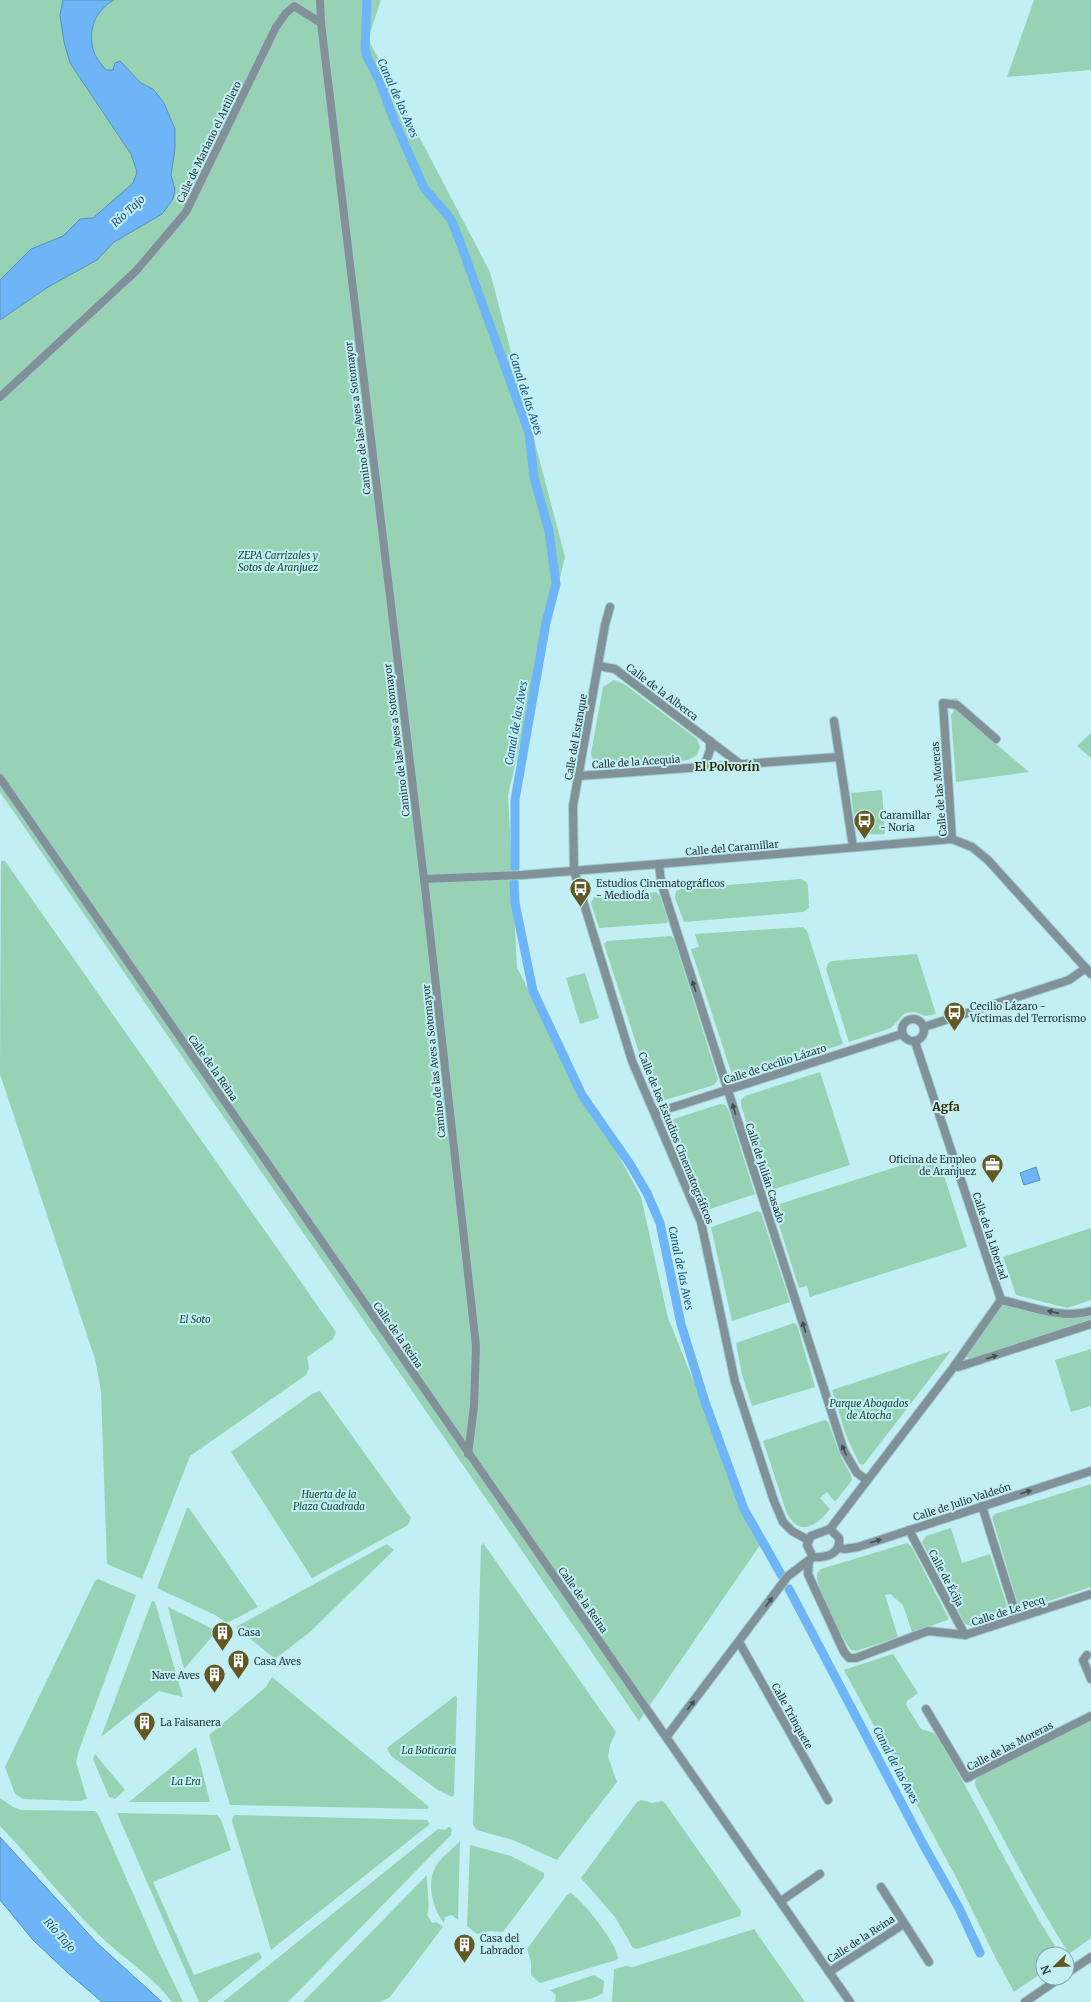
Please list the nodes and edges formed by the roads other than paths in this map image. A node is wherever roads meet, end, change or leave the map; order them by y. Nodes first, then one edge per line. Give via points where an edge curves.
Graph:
1 (320, 0) edge
2 (295, 3) edge
3 (321, 23) junction
4 (0, 397) edge
5 (610, 607) dead end
6 (599, 666) junction
7 (834, 722) dead end
8 (996, 739) dead end
9 (710, 741) junction
10 (839, 756) junction
11 (740, 764) junction
12 (704, 767) junction
13 (579, 776) junction
14 (0, 778) edge
15 (952, 839) junction
16 (853, 847) junction
17 (659, 864) junction
18 (574, 871) junction
19 (424, 879) junction
20 (1089, 971) edge
21 (924, 1027) junction
22 (902, 1034) junction
23 (915, 1042) junction
24 (729, 1090) junction
25 (655, 1114) junction
26 (1001, 1300) junction
27 (1091, 1311) edge
28 (1091, 1324) edge
29 (955, 1365) junction
30 (468, 1454) junction
31 (1091, 1471) edge
32 (867, 1480) junction
33 (982, 1506) junction
34 (830, 1529) junction
35 (909, 1530) junction
36 (808, 1540) junction
37 (838, 1548) junction
38 (811, 1559) junction
39 (1091, 1594) edge
40 (1017, 1618) junction
41 (966, 1636) junction
42 (739, 1642) junction
43 (1087, 1655) dead end
44 (1091, 1679) edge
45 (926, 1709) dead end
46 (1091, 1716) edge
47 (667, 1736) junction
48 (828, 1800) dead end
49 (820, 1874) dead end
50 (881, 1886) dead end
51 (781, 1901) junction
52 (904, 1924) junction
53 (1091, 1957) edge
54 (929, 1962) dead end
55 (1075, 1968) edge
56 (829, 1972) junction
57 (1048, 1986) edge
58 (850, 2002) edge
59 (1025, 2002) edge

1 - 3 street, Camino de las Aves a Sotomayor
2 - 3 street, Calle de Mariano el Artillero
2 - 4 street, Calle de Mariano el Artillero via 276,27 186,212 136,271
3 - 19 street, Camino de las Aves a Sotomayor
5 - 6 street, Calle del Estanque
6 - 9 street, Calle de la Alberca via 615,669
6 - 13 street, Calle del Estanque
7 - 10 street
8 - 15 street, Calle de las Moreras via 957,705 943,703
9 - 11 street, Calle de la Alberca
9 - 12 street via 710,750
10 - 11 street, Calle de la Acequia
10 - 16 street
11 - 12 street, Calle de la Acequia
12 - 13 street, Calle de la Acequia
13 - 18 street, Calle del Estanque via 573,806
14 - 30 street, Calle de la Reina
15 - 16 street, Calle del Caramillar
15 - 20 street, Calle de las Moreras via 972,847 988,860
16 - 17 street, Calle del Caramillar
17 - 18 street, Calle del Caramillar
24 -> 17 street, Calle de Julián Casado via 676,929
18 - 19 street, Calle del Caramillar
18 - 25 street, Calle de los Estudios Cinematográficos via 632,1061
19 - 30 street, Camino de las Aves a Sotomayor via 476,1346 474,1406
20 - 21 street via 1069,980
21 - 22 street via 918,1020 909,1019 902,1025
21 - 23 street via 923,1036
22 - 23 street via 907,1040
22 - 24 street, Calle de Cecilio Lázaro
23 - 26 street, Calle de la Libertad
24 - 25 street, Calle de Cecilio Lázaro
32 -> 24 street, Calle de Julián Casado via 857,1473 844,1451
25 - 36 street, Calle de los Estudios Cinematográficos via 701,1222 735,1382 774,1501 783,1522 792,1531
27 -> 26 street via 1066,1315
26 - 29 street
29 -> 28 street via 958,1367
29 - 32 street
30 - 47 street, Calle de la Reina
33 -> 31 street, Calle de Julio Valdeón
32 - 34 street
33 - 35 street, Calle de Julio Valdeón
33 - 40 street
34 - 36 street via 816,1533
34 - 37 street via 839,1538
37 -> 35 street, Calle de Julio Valdeón via 858,1546
35 - 41 street, Calle de Écija
36 - 38 street
37 - 38 street via 834,1553
38 - 41 street, Calle de Le Pecq via 808,1574 849,1658 856,1658 928,1631
42 -> 38 street via 788,1576
39 - 40 street, Calle de Le Pecq
40 - 41 street, Calle de Le Pecq
47 -> 42 street
42 - 48 street, Calle Trinquete
43 - 44 street via 1083,1660
45 - 46 street, Calle de las Moreras via 967,1778
47 - 51 street, Calle de la Reina
49 - 51 street
50 - 52 street, Calle de la Reina
51 - 56 street, Calle de la Reina
52 - 54 street, Calle de la Reina
52 - 56 street, Calle de la Reina
53 - 55 street
56 - 58 street, Calle de la Reina
57 - 59 street

